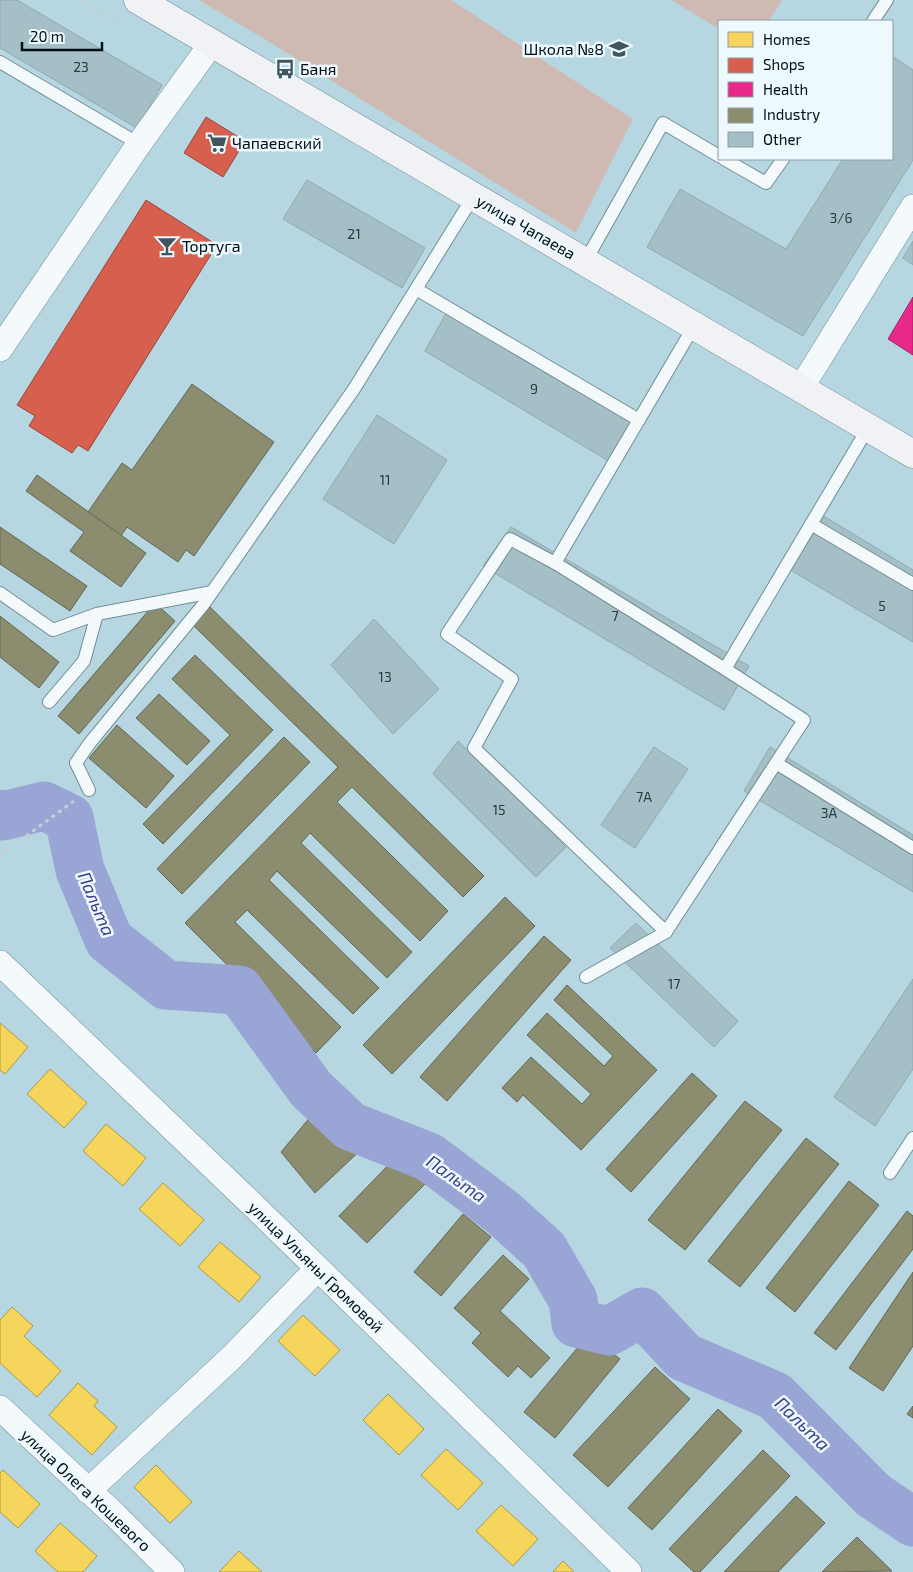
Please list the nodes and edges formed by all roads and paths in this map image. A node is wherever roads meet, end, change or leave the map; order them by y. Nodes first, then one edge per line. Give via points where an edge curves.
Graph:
1 (138, 0) edge
2 (887, 0) edge
3 (874, 20) edge
4 (212, 44) junction
5 (0, 62) edge
6 (139, 144) junction
7 (718, 155) edge
8 (726, 160) edge
9 (781, 160) edge
10 (474, 196) junction
11 (913, 207) edge
12 (585, 262) junction
13 (416, 289) junction
14 (694, 326) junction
15 (0, 349) edge
16 (801, 388) junction
17 (639, 420) junction
18 (868, 428) junction
19 (913, 454) edge
20 (811, 524) junction
21 (555, 563) junction
22 (913, 584) edge
23 (212, 592) junction
24 (0, 593) edge
25 (98, 614) junction
26 (725, 669) junction
27 (49, 702) dead end
28 (776, 763) junction
29 (89, 790) dead end
30 (66, 806) dead end
31 (913, 848) edge
32 (0, 856) edge
33 (666, 932) junction
34 (0, 964) edge
35 (586, 977) dead end
36 (913, 1138) edge
37 (890, 1172) dead end
38 (317, 1269) junction
39 (0, 1408) edge
40 (88, 1491) junction
41 (172, 1572) edge
42 (629, 1572) edge

1 - 4 street, улица Чапаева
2 - 3 lane
4 - 6 street
4 - 10 street, улица Чапаева
5 - 6 lane
6 - 15 street
7 - 12 lane via 662,123
8 - 9 lane via 766,184
10 - 12 street, улица Чапаева
10 - 13 lane
11 - 16 street
12 - 14 street, улица Чапаева
13 - 17 lane
13 - 23 lane via 354,388
14 - 16 street, улица Чапаева
14 - 17 lane
16 - 18 street, улица Чапаева
17 - 21 lane
18 - 19 street, улица Чапаева
18 - 20 lane
20 - 22 lane
20 - 26 lane
21 - 26 lane
21 - 33 lane via 510,539 447,634 512,679 474,748
23 - 25 lane
23 - 29 lane via 76,763
24 - 25 lane via 53,630
25 - 27 lane via 84,661
26 - 28 lane via 804,720
28 - 31 lane
28 - 33 lane
30 - 32 path
33 - 35 lane
34 - 38 street, улица Ульяны Громовой
36 - 37 lane
38 - 40 street via 232,1357
38 - 42 street, улица Ульяны Громовой
39 - 40 street, улица Олега Кошевого
40 - 41 street, улица Олега Кошевого

